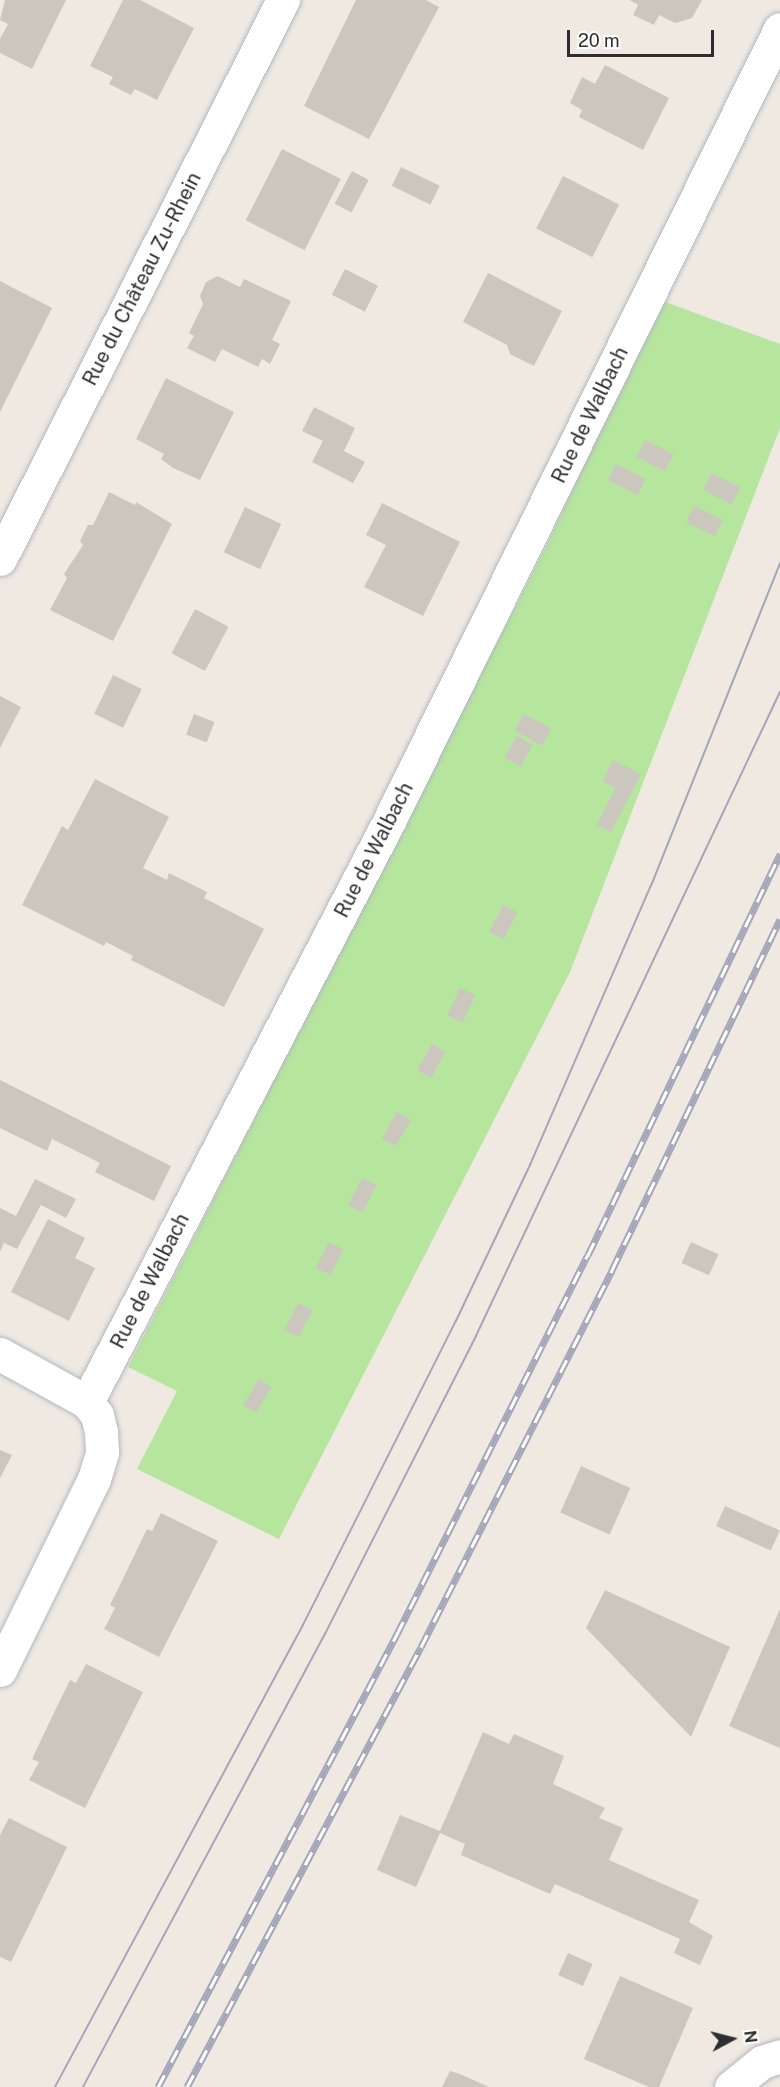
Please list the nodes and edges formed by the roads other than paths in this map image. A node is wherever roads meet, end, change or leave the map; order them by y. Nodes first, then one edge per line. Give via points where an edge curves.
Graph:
1 (283, 0) edge
2 (780, 29) edge
3 (0, 559) edge
4 (0, 1354) edge
5 (87, 1402) junction
6 (0, 1670) edge
7 (780, 2056) edge
8 (731, 2087) edge

1 - 3 street, Rue du Château Zu-Rhein
2 - 5 street, Rue de Walbach via 389,821
4 - 5 street via 69,1388
5 - 6 street via 97,1415 101,1432 102,1452 94,1479
7 - 8 street via 762,2062

